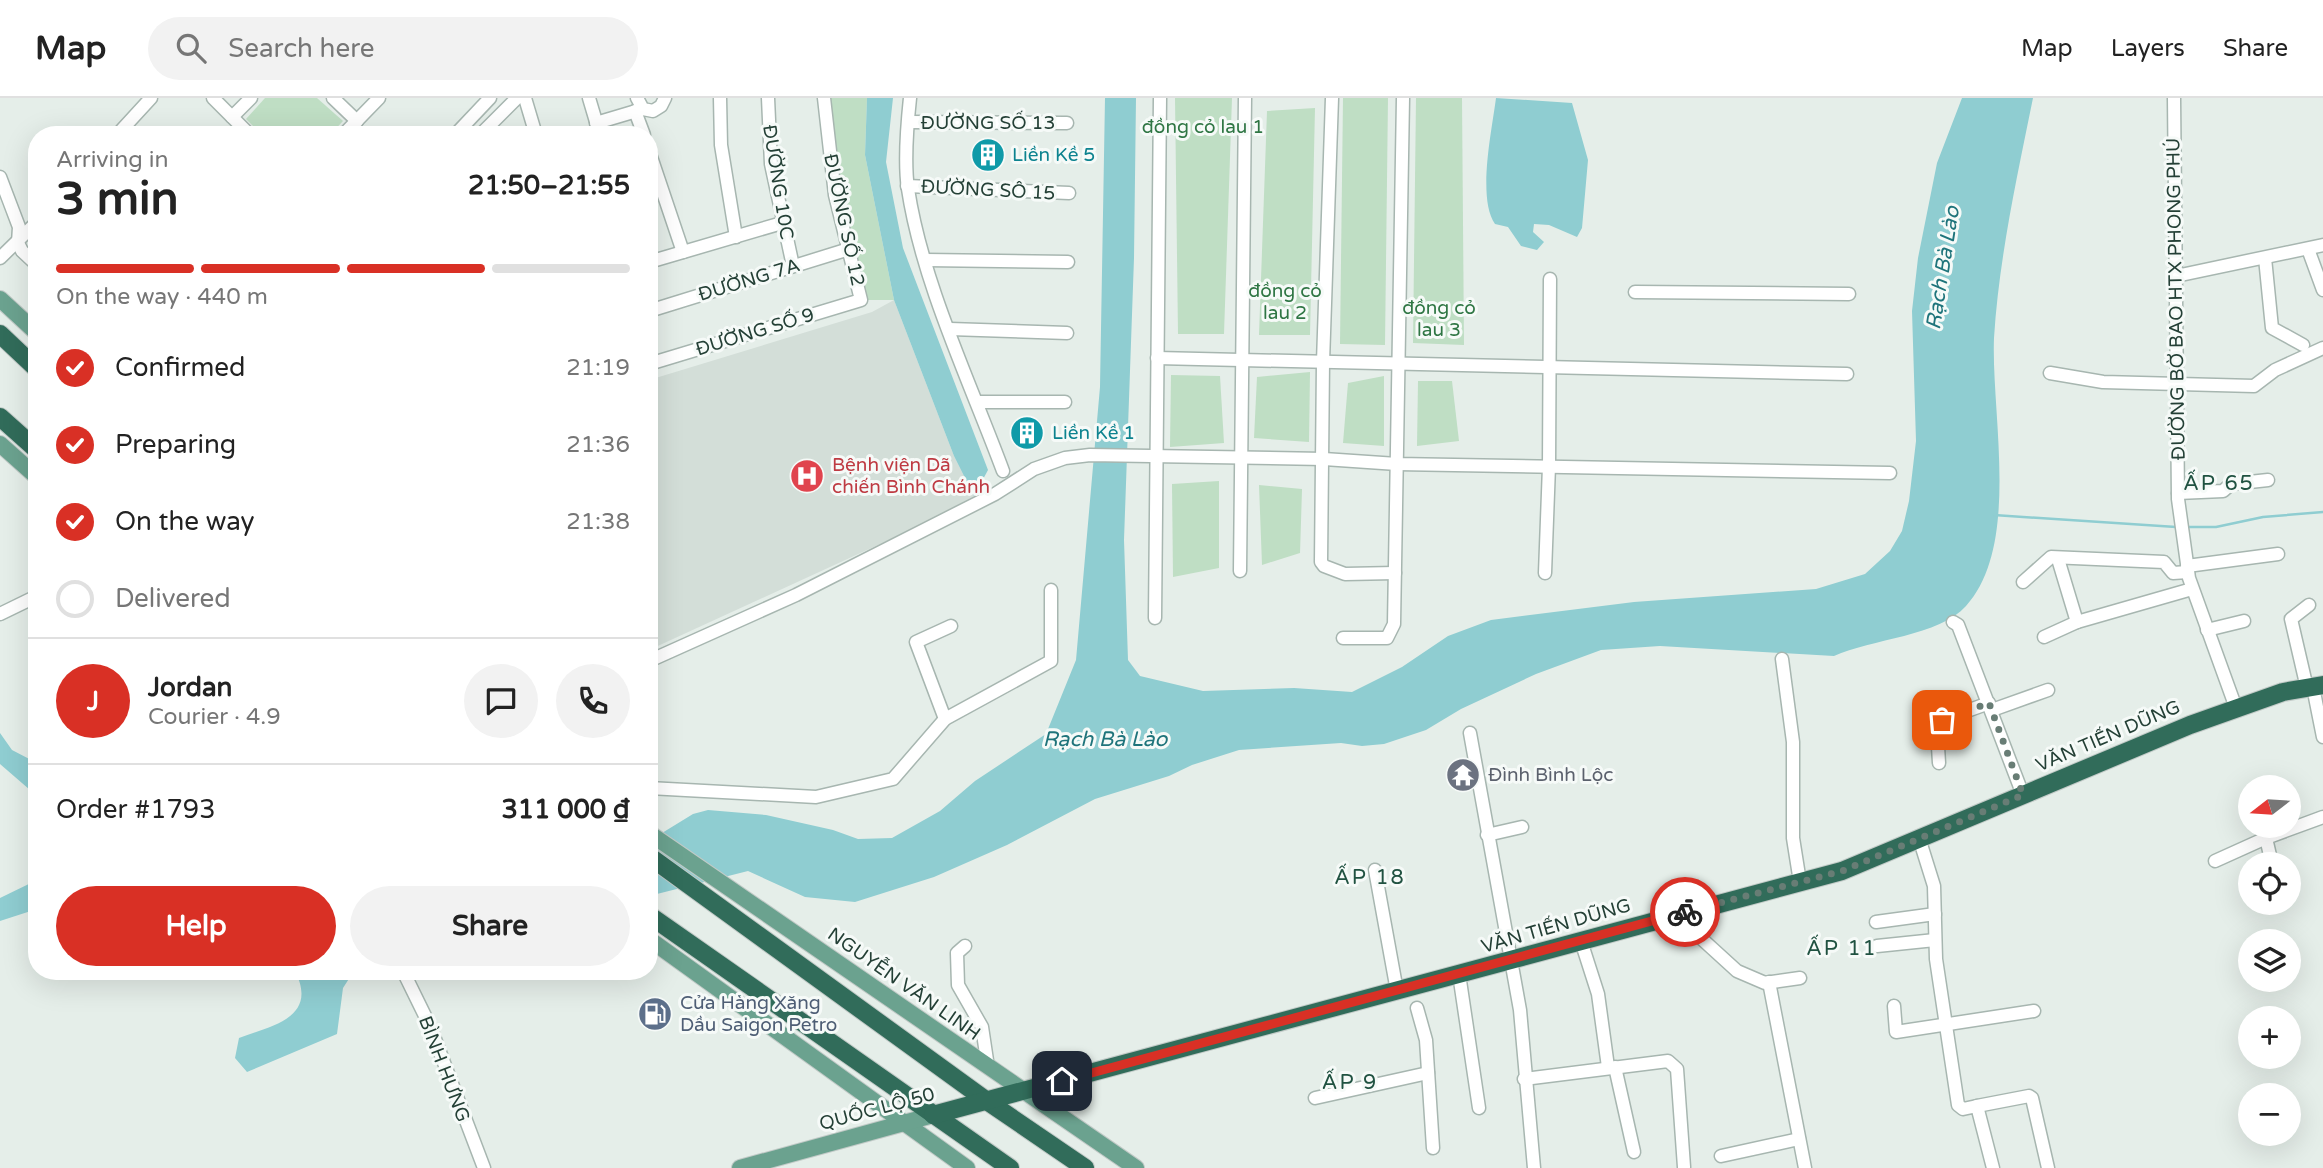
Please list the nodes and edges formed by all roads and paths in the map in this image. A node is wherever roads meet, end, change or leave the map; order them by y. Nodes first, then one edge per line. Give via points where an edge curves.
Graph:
1 (151, 98) edge
2 (213, 98) edge
3 (251, 98) edge
4 (333, 98) edge
5 (379, 98) edge
6 (490, 98) edge
7 (517, 98) edge
8 (525, 98) edge
9 (589, 98) edge
10 (664, 98) edge
11 (720, 98) edge
12 (768, 98) edge
13 (824, 98) edge
14 (910, 98) edge
15 (1160, 98) edge
16 (1245, 98) edge
17 (1332, 98) edge
18 (1403, 98) edge
19 (2174, 98) edge
20 (639, 106) edge
21 (232, 117) junction
22 (357, 121) junction
23 (909, 122) junction
24 (1066, 123) dead end
25 (127, 124) edge
26 (241, 126) edge
27 (352, 126) edge
28 (464, 126) edge
29 (489, 126) edge
30 (533, 126) edge
31 (597, 126) edge
32 (603, 126) edge
33 (642, 126) edge
34 (0, 177) edge
35 (658, 178) edge
36 (907, 186) junction
37 (1069, 193) dead end
38 (782, 223) junction
39 (28, 232) edge
40 (736, 237) junction
41 (18, 243) junction
42 (2323, 245) edge
43 (849, 249) junction
44 (2308, 249) junction
45 (683, 252) junction
46 (28, 257) edge
47 (0, 258) edge
48 (2264, 258) junction
49 (658, 259) edge
50 (926, 260) junction
51 (1068, 262) dead end
52 (793, 266) junction
53 (2176, 276) junction
54 (1550, 279) dead end
55 (2323, 290) edge
56 (1635, 292) dead end
57 (1849, 293) dead end
58 (0, 299) edge
59 (862, 300) joint
60 (658, 304) edge
61 (28, 324) edge
62 (950, 329) junction
63 (1067, 333) dead end
64 (0, 334) edge
65 (2303, 345) dead end
66 (2323, 348) edge
67 (1157, 358) junction
68 (28, 360) edge
69 (1241, 360) junction
70 (658, 361) edge
71 (1323, 362) junction
72 (1398, 364) junction
73 (1550, 367) junction
74 (2050, 373) dead end
75 (1847, 374) dead end
76 (2177, 384) junction
77 (978, 402) junction
78 (1065, 402) dead end
79 (0, 417) edge
80 (28, 442) edge
81 (0, 444) edge
82 (1157, 458) junction
83 (1242, 458) junction
84 (1324, 459) junction
85 (1397, 464) junction
86 (1549, 466) junction
87 (28, 469) edge
88 (1003, 471) dead end
89 (1890, 473) dead end
90 (2268, 480) dead end
91 (2178, 496) junction
92 (2278, 554) dead end
93 (2058, 559) junction
94 (2187, 569) junction
95 (1240, 571) dead end
96 (1395, 572) junction
97 (1545, 573) dead end
98 (2023, 582) dead end
99 (2192, 589) junction
100 (1051, 590) dead end
101 (28, 600) edge
102 (2309, 605) dead end
103 (0, 614) edge
104 (1156, 618) dead end
105 (2244, 621) dead end
106 (1953, 622) dead end
107 (2077, 622) junction
108 (951, 626) dead end
109 (2207, 630) junction
110 (2044, 637) dead end
111 (1343, 638) dead end
112 (658, 657) edge
113 (1782, 659) dead end
114 (2314, 686) edge
115 (2048, 690) dead end
116 (1990, 706) junction
117 (2236, 708) junction
118 (945, 719) junction
119 (1470, 733) dead end
120 (2323, 737) edge
121 (1939, 763) dead end
122 (658, 788) edge
123 (2023, 795) junction
124 (2323, 817) edge
125 (2301, 825) edge
126 (1522, 827) dead end
127 (1487, 835) junction
128 (1919, 838) junction
129 (2266, 838) joint
130 (658, 839) edge
131 (2269, 852) edge
132 (2215, 861) dead end
133 (658, 862) edge
134 (1375, 870) dead end
135 (1800, 882) junction
136 (1696, 909) junction
137 (1935, 914) junction
138 (658, 921) edge
139 (1876, 922) dead end
140 (684, 940) junction
141 (1936, 940) junction
142 (1581, 941) junction
143 (658, 945) edge
144 (965, 946) dead end
145 (1877, 946) dead end
146 (674, 957) junction
147 (1512, 958) junction
148 (1460, 974) junction
149 (1800, 978) dead end
150 (407, 980) edge
151 (1769, 982) junction
152 (1397, 991) junction
153 (1894, 1006) dead end
154 (1417, 1008) dead end
155 (2034, 1011) dead end
156 (1945, 1024) junction
157 (1611, 1067) junction
158 (988, 1068) junction
159 (1428, 1073) junction
160 (1524, 1079) junction
161 (1026, 1091) junction
162 (1315, 1098) dead end
163 (987, 1101) junction
164 (1977, 1106) junction
165 (1479, 1108) dead end
166 (933, 1115) junction
167 (903, 1123) junction
168 (1799, 1139) junction
169 (1433, 1148) dead end
170 (1634, 1152) dead end
171 (1721, 1157) dead end
172 (963, 1167) edge
173 (1684, 1167) edge
174 (484, 1168) edge
175 (740, 1168) edge
176 (1010, 1168) edge
177 (1085, 1168) edge
178 (1136, 1168) edge
179 (1534, 1168) edge
180 (1805, 1168) edge
181 (1993, 1168) edge
182 (2048, 1168) edge

1 - 25 street
2 - 21 street
3 - 21 street
4 - 22 street
5 - 22 street
6 - 28 street
7 - 29 street
8 - 30 street
9 - 31 street
10 - 20 street via 657,109
11 - 40 street via 721,145
12 - 38 street, ĐƯỜNG 10C via 771,164
13 - 43 street, ĐƯỜNG SỐ 12 via 833,184
14 - 23 street
15 - 67 street
16 - 69 street
17 - 71 street
18 - 72 street
19 - 53 street, ĐƯỜNG BỜ BAO HTX PHONG PHÚ
20 - 32 street
20 - 33 street
21 - 26 street
22 - 27 street
23 - 24 street, ĐƯỜNG SỐ 13
23 - 36 street
34 - 41 street via 19,227
35 - 45 street
36 - 37 street, ĐƯỜNG SÔ 15
36 - 50 street
38 - 40 street
38 - 52 street, ĐƯỜNG 10C
39 - 41 street
40 - 45 street
41 - 46 street
41 - 47 street
42 - 44 street
43 - 52 street, ĐƯỜNG 7A
43 - 59 street, ĐƯỜNG SỐ 12
44 - 48 street
44 - 55 street
45 - 49 street
48 - 53 street
48 - 65 street via 2272,328
50 - 51 street
50 - 62 street
52 - 60 street, ĐƯỜNG 7A
53 - 76 street, ĐƯỜNG BỜ BAO HTX PHONG PHÚ
54 - 73 street
56 - 57 street
58 - 61 main road
59 - 70 street, ĐƯỜNG SỐ 9
62 - 63 street
62 - 77 street
64 - 68 highway
66 - 76 street via 2275,370 2254,386
67 - 69 street
67 - 82 street
69 - 71 street
69 - 83 street
71 - 72 street
71 - 84 street
72 - 73 street
72 - 85 street
73 - 75 street
73 - 86 street
74 - 76 street via 2104,382
76 - 91 street, ĐƯỜNG BỜ BAO HTX PHONG PHÚ
77 - 78 street
77 - 88 street
79 - 80 highway
81 - 87 main road
82 - 83 street
82 - 104 street
82 - 112 street via 1065,457 1034,469 995,494 796,596
83 - 84 street
83 - 95 street
84 - 85 street
84 - 96 street via 1321,562 1345,574
85 - 86 street
85 - 96 street
86 - 89 street
86 - 97 street
90 - 91 street
91 - 94 street, ĐƯỜNG BỜ BAO HTX PHONG PHÚ
92 - 94 street
93 - 94 street via 2164,562 2173,573
93 - 98 street via 2051,557
93 - 107 street
94 - 99 street
96 - 111 street via 1394,624 1387,638
99 - 107 street
99 - 109 street
100 - 118 street via 1051,662
101 - 103 street
102 - 114 street via 2291,619
105 - 109 street
106 - 116 street
107 - 110 street
108 - 118 street via 916,642
109 - 117 street
113 - 135 street via 1793,742 1793,838
114 - 117 highway, VĂN TIẾN DŨNG
114 - 120 street
115 - 116 street
116 - 121 street via 1942,720 1937,730
116 - 123 street
117 - 123 highway, VĂN TIẾN DŨNG
118 - 122 street via 893,779 816,797
119 - 127 street
123 - 128 highway, VĂN TIẾN DŨNG
124 - 125 street
126 - 127 street
127 - 147 street
128 - 135 highway, VĂN TIẾN DŨNG via 1842,871
128 - 137 street via 1934,886
129 - 131 street
129 - 132 street
130 - 158 main road, NGUYỄN VĂN LINH
133 - 163 highway
134 - 152 street
135 - 136 highway, VĂN TIẾN DŨNG
136 - 142 highway, VĂN TIẾN DŨNG
136 - 151 street via 1703,940 1737,971
137 - 139 street
137 - 141 street
138 - 140 highway
140 - 146 main road
140 - 166 highway
141 - 145 street
141 - 156 street
142 - 147 highway, VĂN TIẾN DŨNG
142 - 157 street via 1598,994
143 - 146 main road
144 - 158 street via 957,953 958,985 982,1027
146 - 167 main road
147 - 148 highway, VĂN TIẾN DŨNG
147 - 160 street
148 - 152 highway, VĂN TIẾN DŨNG
148 - 165 street
149 - 151 street
150 - 174 street, BÌNH HƯNG
151 - 168 street
152 - 161 highway, VĂN TIẾN DŨNG
153 - 156 street via 1896,1032
154 - 159 street via 1426,1040
155 - 156 street
156 - 164 street via 1958,1105 1963,1109
157 - 160 street
157 - 170 street
157 - 173 street via 1668,1061 1677,1069
158 - 161 main road, NGUYỄN VĂN LINH
159 - 162 street
159 - 169 street
160 - 179 street
161 - 163 highway, QUỐC LỘ 50
161 - 178 main road, NGUYỄN VĂN LINH
163 - 166 highway, QUỐC LỘ 50
163 - 177 highway
164 - 181 street
164 - 182 street via 2032,1098
166 - 167 main road, QUỐC LỘ 50
166 - 176 highway
167 - 172 main road
167 - 175 main road, QUỐC LỘ 50
168 - 171 street
168 - 180 street

